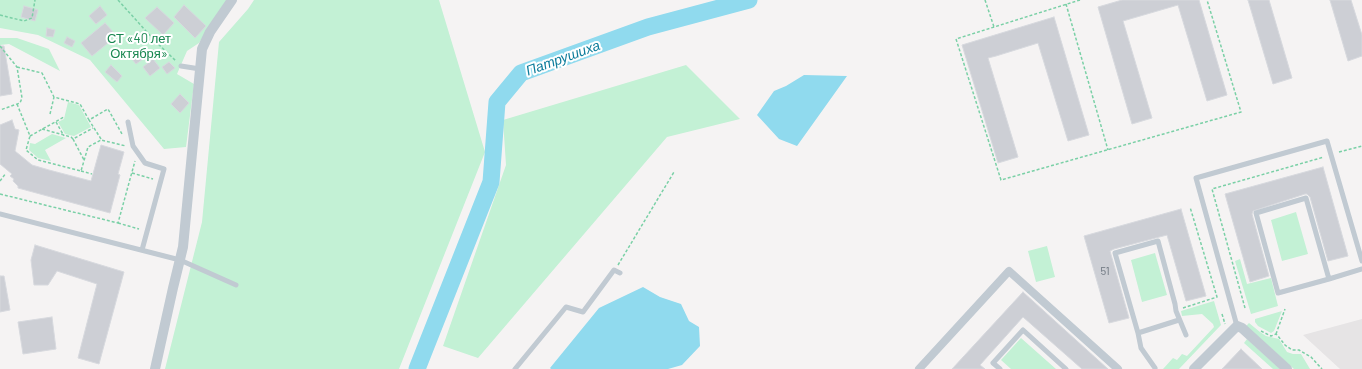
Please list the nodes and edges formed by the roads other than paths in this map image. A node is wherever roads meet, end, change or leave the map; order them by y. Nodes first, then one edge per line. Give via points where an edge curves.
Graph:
1 (232, 0) edge
2 (181, 66) road end
3 (200, 69) junction
4 (128, 122) dead end
5 (0, 214) edge
6 (142, 250) junction
7 (180, 260) junction
8 (1362, 261) edge
9 (1362, 269) edge
10 (620, 273) dead end
11 (1329, 279) junction
12 (236, 284) dead end
13 (1178, 320) junction
14 (1236, 326) junction
15 (1138, 333) junction
16 (1186, 335) dead end
17 (922, 368) edge
18 (1155, 368) edge
19 (155, 369) edge
20 (515, 369) edge
21 (1000, 369) edge
22 (1066, 369) edge
23 (1118, 369) edge
24 (1194, 369) edge
25 (1287, 369) edge

1 - 3 street via 202,48
2 - 3 lane
3 - 7 street
4 - 6 lane via 133,146 145,164 164,169
5 - 6 lane
6 - 7 lane
7 - 12 lane
7 - 19 street
8 - 14 lane via 1328,141 1196,178
9 - 11 lane
10 - 20 lane via 614,270 583,312 566,307
11 - 11 lane via 1278,293 1256,213 1306,198
13 - 15 lane
13 - 15 lane via 1158,241 1115,253
13 - 16 lane
14 - 24 street
14 - 25 street via 1242,328
15 - 18 lane via 1141,348
17 - 23 street via 1009,271
21 - 22 lane via 993,363 1023,330

